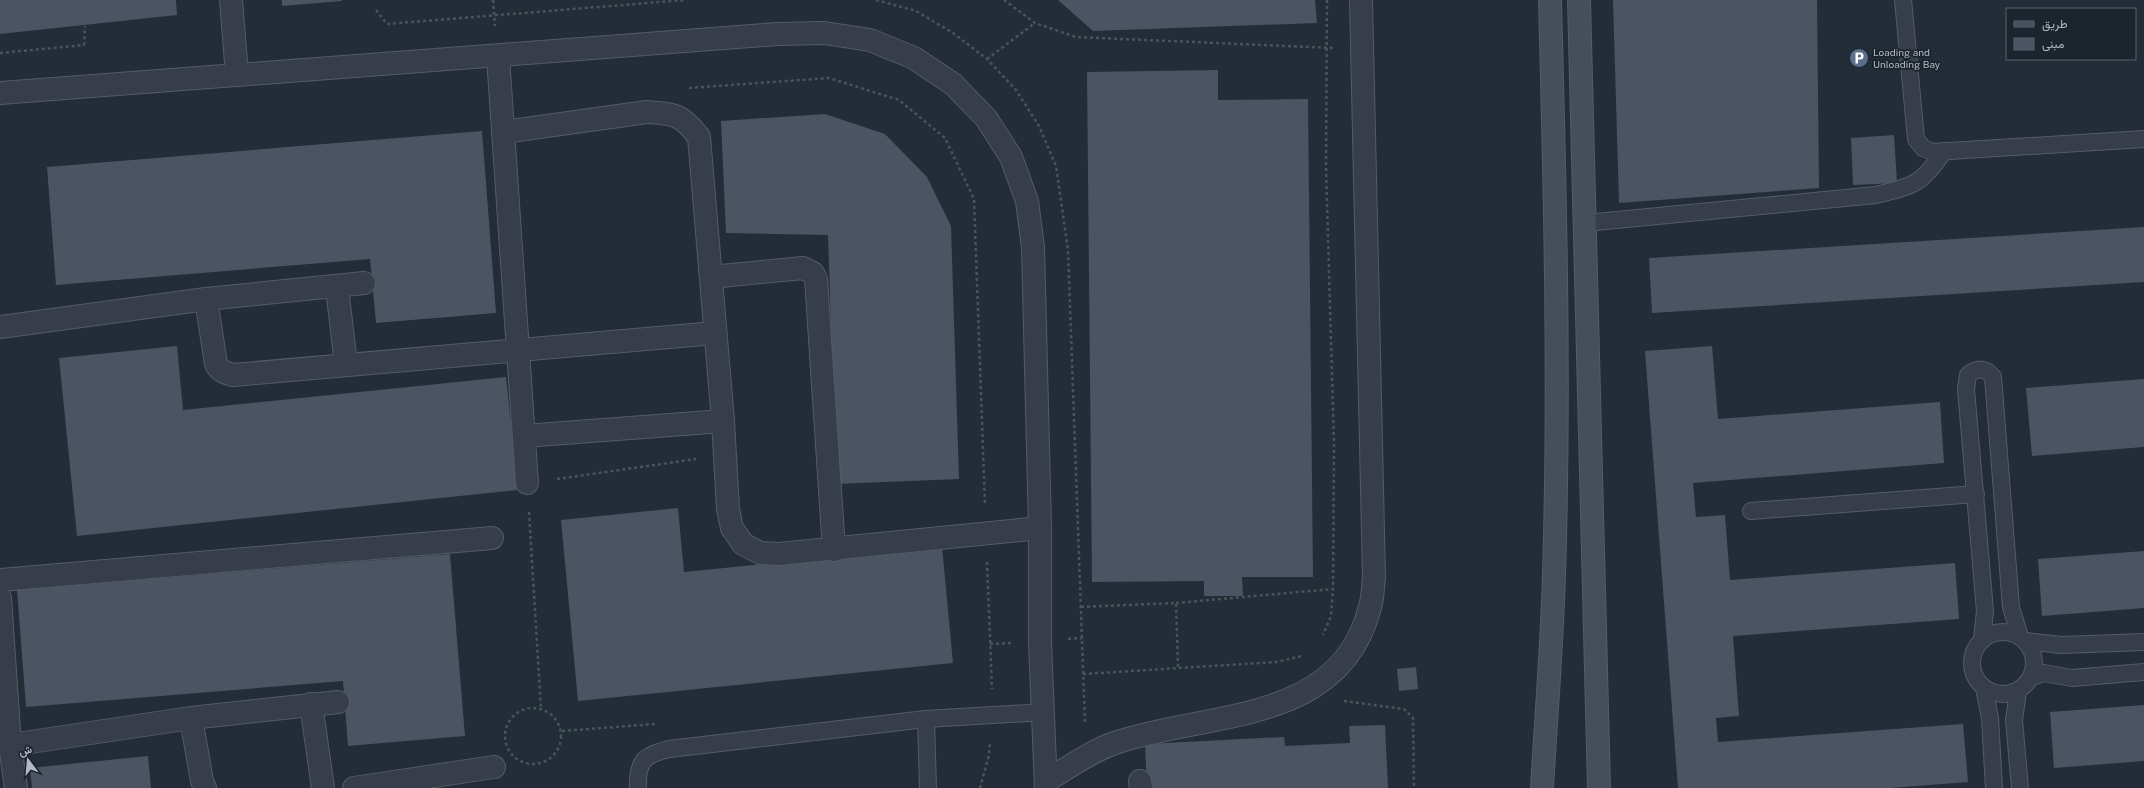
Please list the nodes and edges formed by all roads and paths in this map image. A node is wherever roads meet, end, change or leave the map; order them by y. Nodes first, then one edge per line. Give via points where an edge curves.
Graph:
1 (231, 0) edge
2 (685, 0) edge
3 (1004, 0) edge
4 (1327, 0) edge
5 (1361, 0) edge
6 (1550, 0) edge
7 (1579, 0) edge
8 (1903, 0) edge
9 (376, 10) dead end
10 (1035, 23) junction
11 (85, 26) dead end
12 (1327, 48) junction
13 (1362, 49) junction
14 (0, 53) edge
15 (498, 56) junction
16 (987, 59) dead end
17 (237, 75) junction
18 (681, 89) dead end
19 (0, 93) edge
20 (503, 132) junction
21 (2144, 139) edge
22 (1944, 151) junction
23 (1585, 223) junction
24 (711, 277) junction
25 (364, 283) dead end
26 (337, 288) junction
27 (206, 300) junction
28 (0, 327) edge
29 (715, 333) junction
30 (518, 350) junction
31 (346, 364) junction
32 (723, 421) junction
33 (524, 436) junction
34 (725, 455) junction
35 (527, 483) junction
36 (1976, 494) junction
37 (1751, 512) dead end
38 (1040, 528) junction
39 (986, 534) junction
40 (492, 538) dead end
41 (834, 550) junction
42 (0, 580) edge
43 (1333, 589) junction
44 (0, 598) edge
45 (1176, 603) junction
46 (1081, 607) dead end
47 (2022, 639) junction
48 (1321, 640) dead end
49 (1982, 640) junction
50 (2144, 642) edge
51 (1307, 652) dead end
52 (1178, 667) junction
53 (2144, 672) edge
54 (1083, 674) dead end
55 (2031, 677) junction
56 (1984, 688) junction
57 (2018, 691) junction
58 (992, 696) dead end
59 (1300, 696) junction
60 (338, 702) dead end
61 (311, 704) junction
62 (541, 709) junction
63 (1044, 712) junction
64 (191, 718) junction
65 (926, 719) junction
66 (10, 745) junction
67 (494, 768) dead end
68 (1046, 784) edge
69 (16, 788) edge
70 (205, 788) edge
71 (323, 788) edge
72 (354, 788) edge
73 (638, 788) edge
74 (928, 788) edge
75 (1414, 788) edge
76 (1542, 788) edge
77 (1599, 788) edge
78 (1994, 788) edge
79 (2020, 788) edge

1 - 17 street
2 - 9 path via 387,24
3 - 10 path
4 - 12 path
5 - 13 street
6 - 76 street via 1556,230 1556,450 1554,575
7 - 23 street
8 - 22 lane via 1916,139 1923,148 1933,152
10 - 12 path via 1076,37
10 - 16 path
11 - 14 path via 84,45
12 - 13 path
12 - 43 path via 1326,168 1334,444
13 - 59 street via 1373,584 1371,606 1361,634 1345,659 1325,680
15 - 17 street
15 - 20 street
15 - 38 street via 777,34 824,33 870,40 914,58 953,84 986,118 1007,150 1026,201 1033,247
17 - 19 street
18 - 39 path via 829,78 899,100 945,138 974,199
20 - 24 street via 647,112 668,113 686,120 699,136
20 - 30 street
21 - 22 lane
22 - 23 lane via 1920,181 1876,195
23 - 77 street
24 - 29 street
24 - 41 street via 803,268 813,273 816,279
25 - 26 street
26 - 27 street
26 - 31 street
27 - 28 street
27 - 31 street via 213,356 220,370 226,374
29 - 30 street
29 - 32 street
30 - 31 street
30 - 33 street
32 - 33 street
32 - 34 street
33 - 35 street
34 - 35 path
34 - 41 street via 728,509 732,528 743,544 760,553
35 - 62 path
36 - 37 lane
36 - 47 lane via 1966,382 1968,374 1981,368 1993,377 2011,607
36 - 49 lane via 1985,611
38 - 39 street
38 - 63 street via 1040,642
39 - 41 street
39 - 58 path
40 - 42 street
43 - 45 path
43 - 48 path via 1331,616
44 - 66 street
45 - 46 path
45 - 52 path
47 - 49 lane via 2007,632 1994,633
47 - 50 lane via 2061,645
47 - 55 lane via 2032,651 2034,664
49 - 56 lane via 1974,651 1972,665 1975,678
51 - 52 path via 1302,656 1276,662
52 - 54 path
53 - 55 lane via 2072,678 2044,673
55 - 57 lane
56 - 57 lane via 1995,694
56 - 78 lane via 1990,718
57 - 79 lane via 2014,720
59 - 68 street via 1272,707 1114,743
59 - 75 path via 1397,707 1410,712 1413,718
60 - 61 street
61 - 64 street
61 - 71 street
62 - 62 path via 522,710 508,723 505,733 509,752 526,764 548,760 561,743 562,731 558,722
63 - 65 lane
63 - 68 street
64 - 66 street
64 - 70 street
65 - 73 lane via 655,752 641,763 637,775
65 - 74 lane
66 - 69 street
67 - 72 street

